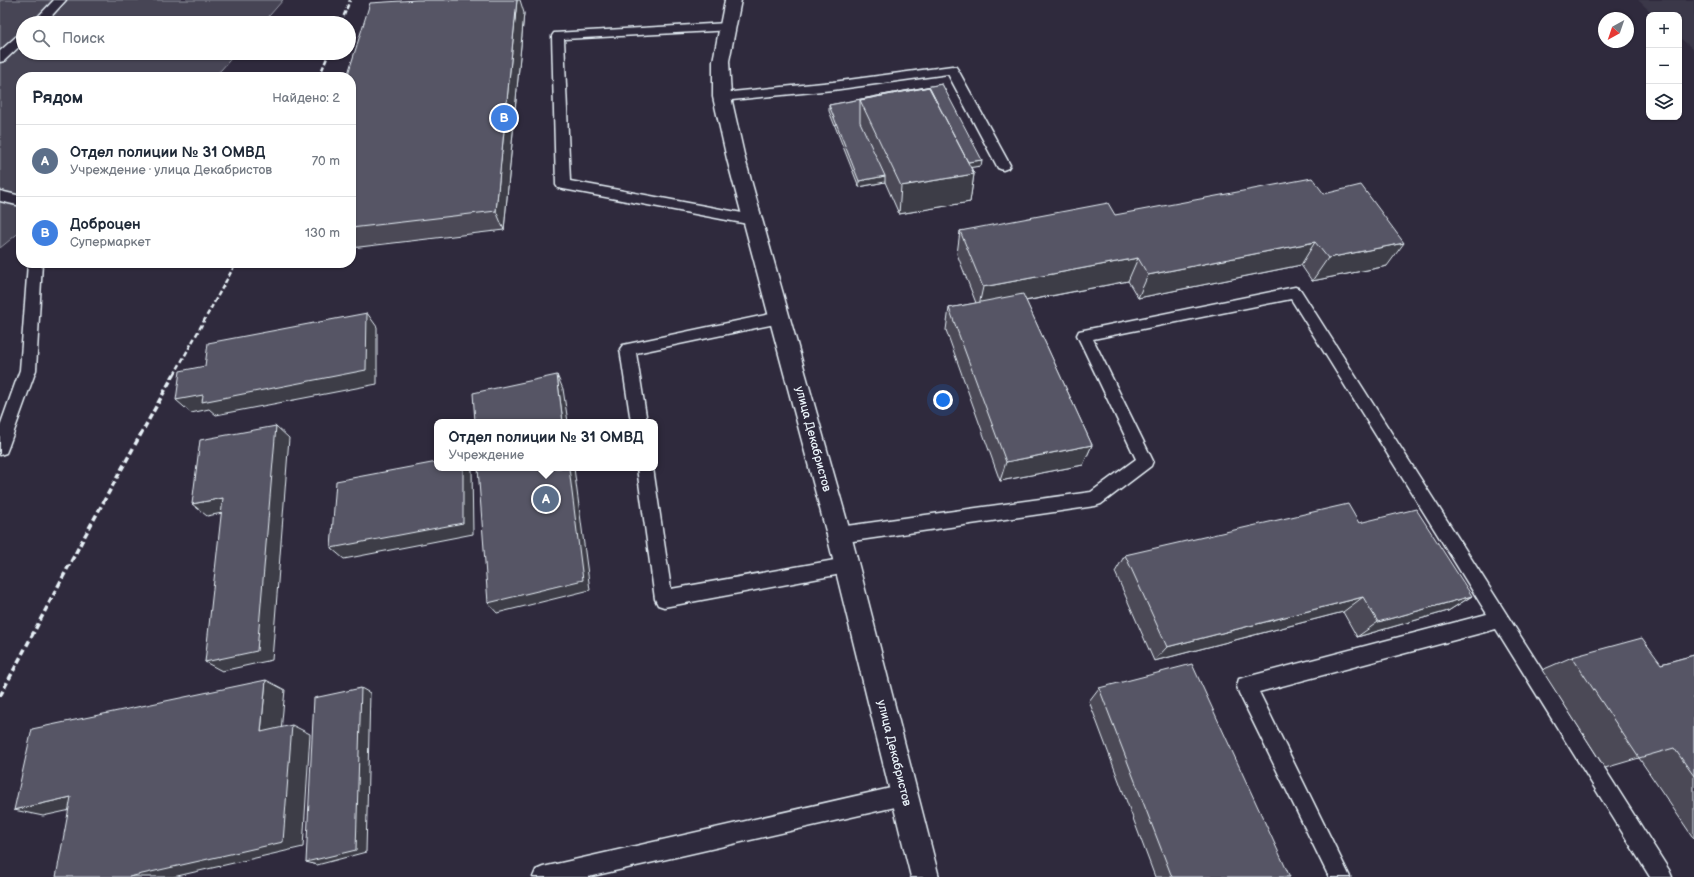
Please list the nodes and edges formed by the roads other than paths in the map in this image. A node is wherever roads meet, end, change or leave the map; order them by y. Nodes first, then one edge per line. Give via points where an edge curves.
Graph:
1 (60, 0) edge
2 (733, 0) edge
3 (45, 16) edge
4 (728, 27) junction
5 (16, 43) edge
6 (0, 58) edge
7 (722, 97) junction
8 (1003, 165) dead end
9 (0, 196) edge
10 (16, 200) edge
11 (753, 220) junction
12 (35, 268) edge
13 (780, 318) junction
14 (639, 419) edge
15 (0, 448) edge
16 (645, 471) edge
17 (839, 535) junction
18 (846, 566) junction
19 (1500, 619) junction
20 (904, 795) junction
21 (543, 877) edge
22 (925, 877) edge
23 (1340, 877) edge
24 (1662, 877) edge

1 - 3 lane
2 - 4 main road, улица Декабристов
4 - 7 main road, улица Декабристов via 721,61
4 - 11 lane via 558,36 563,185
5 - 6 lane
7 - 8 lane via 833,86 952,70
7 - 11 main road, улица Декабристов
9 - 10 lane
11 - 13 main road, улица Декабристов
12 - 15 lane via 28,370
13 - 14 lane via 628,349
13 - 17 main road, улица Декабристов
16 - 18 lane via 664,599
17 - 18 main road, улица Декабристов
17 - 19 lane via 1095,499 1145,461 1084,335 1295,293
18 - 20 main road, улица Декабристов
19 - 23 lane via 1246,686
19 - 24 lane
20 - 21 lane
20 - 22 main road, улица Декабристов

